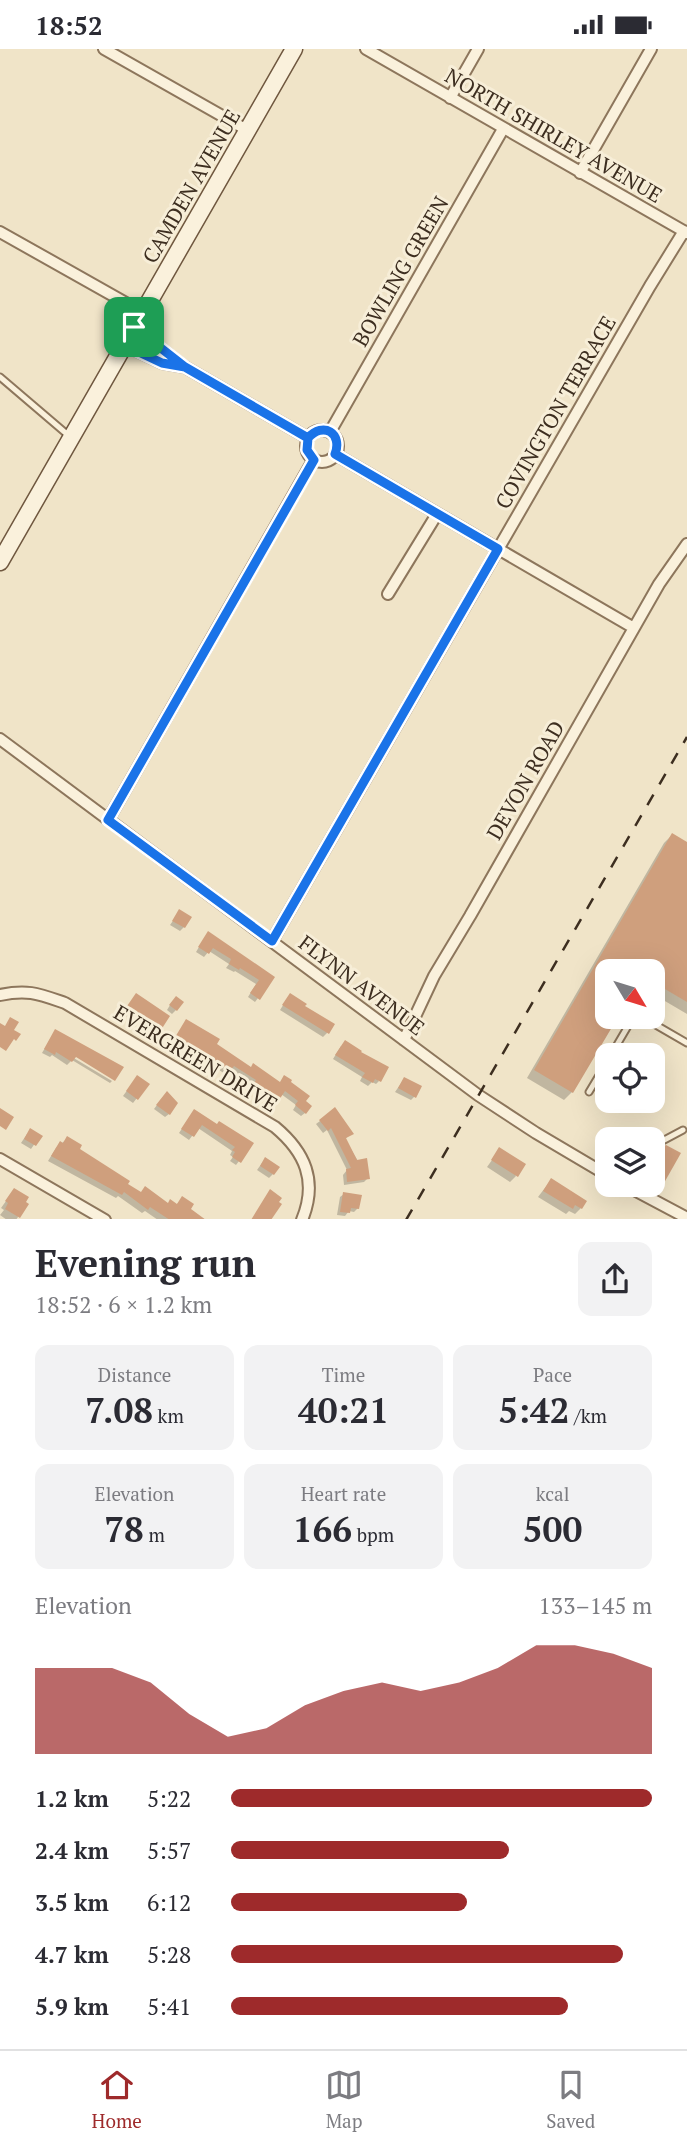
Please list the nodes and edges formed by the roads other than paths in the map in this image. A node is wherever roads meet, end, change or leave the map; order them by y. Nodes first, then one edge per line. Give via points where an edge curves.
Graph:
1 (104, 49) edge
2 (294, 49) edge
3 (366, 49) edge
4 (478, 49) edge
5 (650, 49) edge
6 (450, 98) junction
7 (503, 129) junction
8 (247, 130) junction
9 (580, 173) junction
10 (0, 232) edge
11 (685, 232) edge
12 (138, 320) junction
13 (124, 345) junction
14 (185, 367) junction
15 (0, 377) edge
16 (330, 432) junction
17 (71, 437) junction
18 (308, 438) junction
19 (335, 454) junction
20 (314, 460) junction
21 (437, 514) junction
22 (687, 544) edge
23 (498, 549) junction
24 (0, 562) edge
25 (388, 594) dead end
26 (634, 628) junction
27 (0, 739) edge
28 (108, 820) junction
29 (272, 941) junction
30 (0, 995) edge
31 (404, 1040) junction
32 (618, 1043) edge
33 (687, 1043) edge
34 (595, 1082) edge
35 (589, 1092) dead end
36 (683, 1130) dead end
37 (665, 1140) edge
38 (1, 1162) edge
39 (595, 1168) edge
40 (646, 1197) edge
41 (682, 1218) edge
42 (103, 1219) edge
43 (303, 1219) edge

1 - 8 street
2 - 8 main road, CAMDEN AVENUE
3 - 6 street, NORTH SHIRLEY AVENUE
4 - 6 street
5 - 9 street
6 - 7 street, NORTH SHIRLEY AVENUE
7 - 9 street, NORTH SHIRLEY AVENUE
7 - 16 street, BOWLING GREEN
8 - 12 main road, CAMDEN AVENUE
9 - 11 street, NORTH SHIRLEY AVENUE
10 - 12 street
11 - 23 street, COVINGTON TERRACE
12 - 13 main road, CAMDEN AVENUE
12 - 14 street
13 - 14 street via 162,363
13 - 17 main road, CAMDEN AVENUE
14 - 18 street
15 - 17 lane
16 - 18 street via 315,431
16 - 19 street via 338,444
17 - 24 main road, CAMDEN AVENUE
18 - 20 street via 307,450
19 - 20 street via 323,462
19 - 21 street
20 - 28 street
21 - 23 street
21 - 25 street
22 - 26 street, DEVON ROAD
23 - 26 street
23 - 29 street, COVINGTON TERRACE
26 - 31 street, DEVON ROAD via 434,976
27 - 28 street, FLYNN AVENUE
28 - 29 street, FLYNN AVENUE
29 - 31 street, FLYNN AVENUE
30 - 43 street, EVERGREEN DRIVE via 36,992 65,1003 275,1127 298,1151 307,1171 309,1193
31 - 39 street, FLYNN AVENUE via 519,1122
32 - 33 lane via 631,1021 649,1021
34 - 35 lane
36 - 37 lane
38 - 42 street
40 - 41 street

